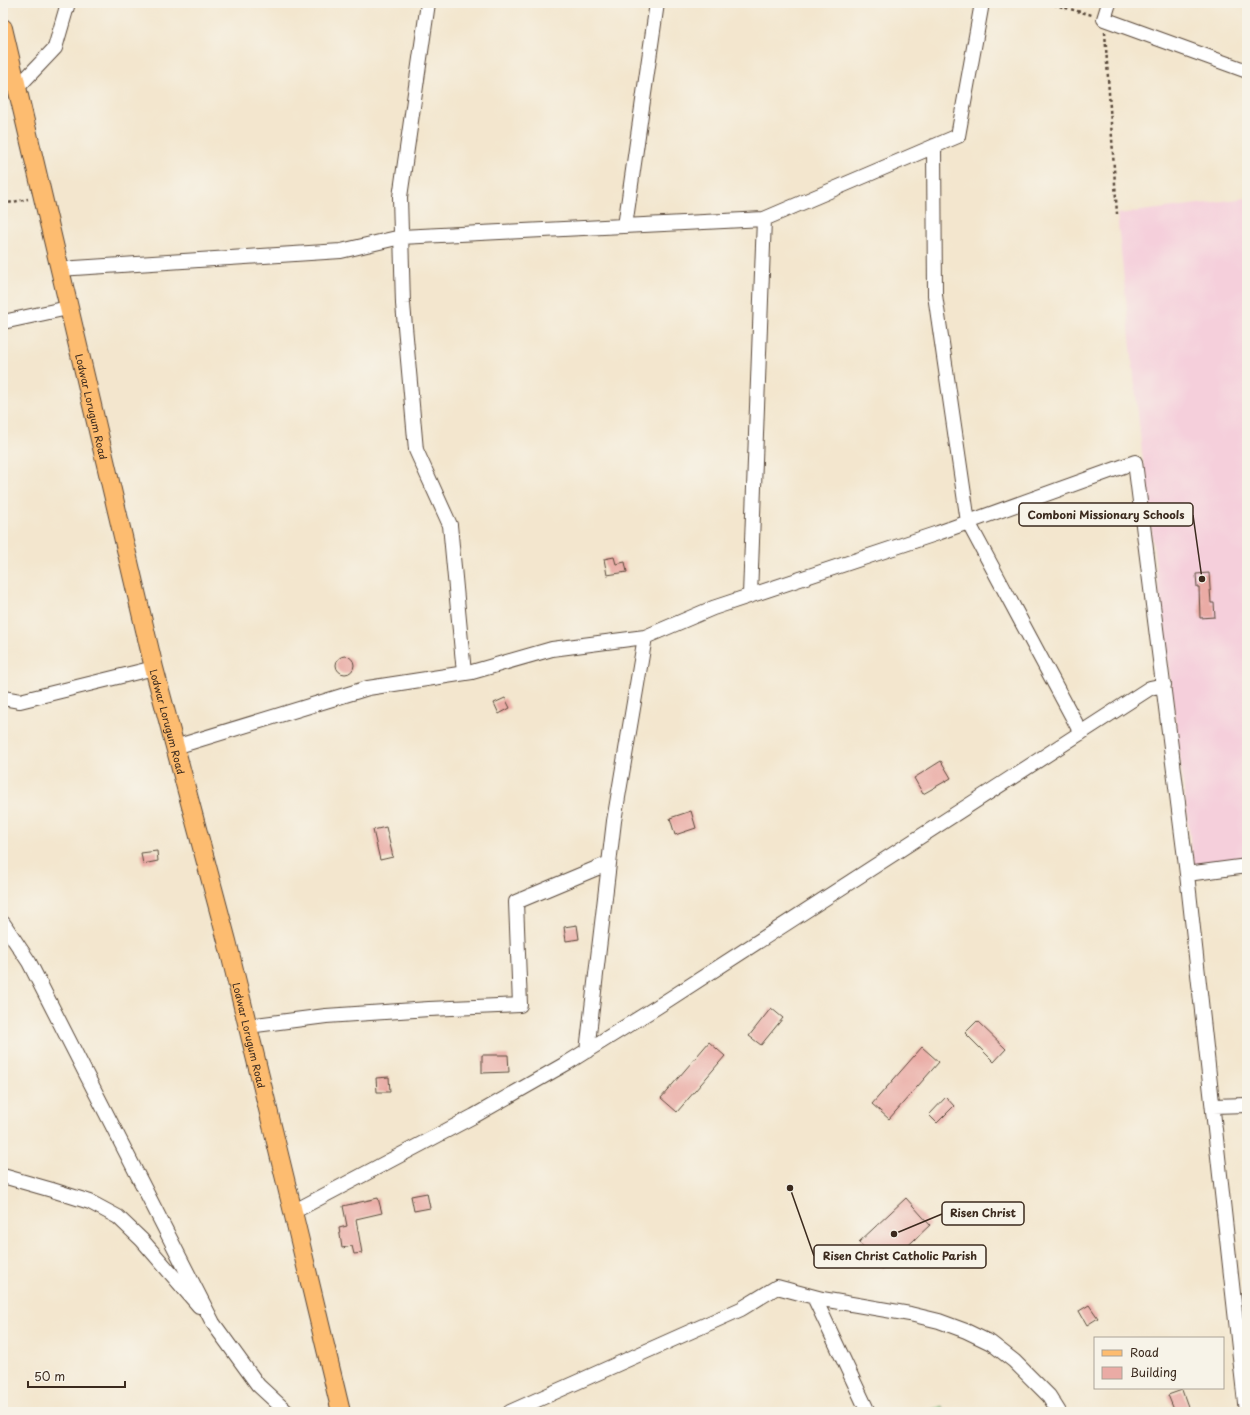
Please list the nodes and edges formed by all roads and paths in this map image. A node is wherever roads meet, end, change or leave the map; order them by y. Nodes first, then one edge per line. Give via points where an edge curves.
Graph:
1 (68, 3) edge
2 (428, 3) edge
3 (657, 3) edge
4 (982, 3) edge
5 (1048, 3) edge
6 (1109, 3) edge
7 (1104, 19) junction
8 (3, 28) edge
9 (1247, 71) edge
10 (17, 88) junction
11 (934, 146) junction
12 (42, 196) junction
13 (3, 204) edge
14 (1116, 214) dead end
15 (764, 219) junction
16 (625, 226) junction
17 (401, 237) junction
18 (59, 269) junction
19 (68, 308) junction
20 (3, 322) edge
21 (968, 522) junction
22 (750, 595) junction
23 (645, 637) junction
24 (154, 668) junction
25 (464, 673) junction
26 (1164, 685) junction
27 (3, 698) edge
28 (1081, 733) junction
29 (175, 746) junction
30 (609, 863) junction
31 (1247, 866) edge
32 (1187, 874) junction
33 (3, 923) edge
34 (248, 1026) junction
35 (587, 1051) junction
36 (1247, 1105) edge
37 (1213, 1106) junction
38 (3, 1176) edge
39 (293, 1212) junction
40 (814, 1297) junction
41 (213, 1323) junction
42 (287, 1412) edge
43 (341, 1412) edge
44 (510, 1412) edge
45 (868, 1412) edge
46 (1059, 1412) edge
47 (1246, 1412) edge

1 - 10 street via 55,48
2 - 17 street via 400,197
3 - 16 street
4 - 11 street via 958,136
5 - 7 path
6 - 7 street
7 - 9 street
7 - 14 path
8 - 10 main road, Lodwar Lorugum Road
10 - 12 main road, Lodwar Lorugum Road
11 - 15 street
11 - 21 street via 935,295
12 - 13 path
12 - 18 main road, Lodwar Lorugum Road
15 - 16 street
15 - 22 street
16 - 17 street
17 - 18 street via 341,251
17 - 25 street via 403,304 416,450 450,525
18 - 19 main road, Lodwar Lorugum Road
19 - 20 street
19 - 24 main road, Lodwar Lorugum Road
21 - 22 street
21 - 26 street via 1135,462
21 - 28 street
22 - 23 street
23 - 25 street via 552,649
23 - 30 street
24 - 27 street via 20,701
24 - 29 main road, Lodwar Lorugum Road
25 - 29 street via 368,688
26 - 28 street via 1150,688
26 - 32 street
28 - 35 street
29 - 34 main road, Lodwar Lorugum Road
30 - 34 street via 516,902 520,1005 326,1016
30 - 35 street
31 - 32 street
32 - 37 street
33 - 41 street via 29,962
34 - 39 main road, Lodwar Lorugum Road
35 - 39 street via 474,1116
36 - 37 street
37 - 47 street
38 - 41 street via 90,1202 118,1217 142,1240
39 - 43 main road, Lodwar Lorugum Road
40 - 44 street via 777,1287 742,1309
40 - 45 street
40 - 46 street via 910,1314 966,1331 991,1343 1014,1361 1050,1396
41 - 42 street via 258,1385

